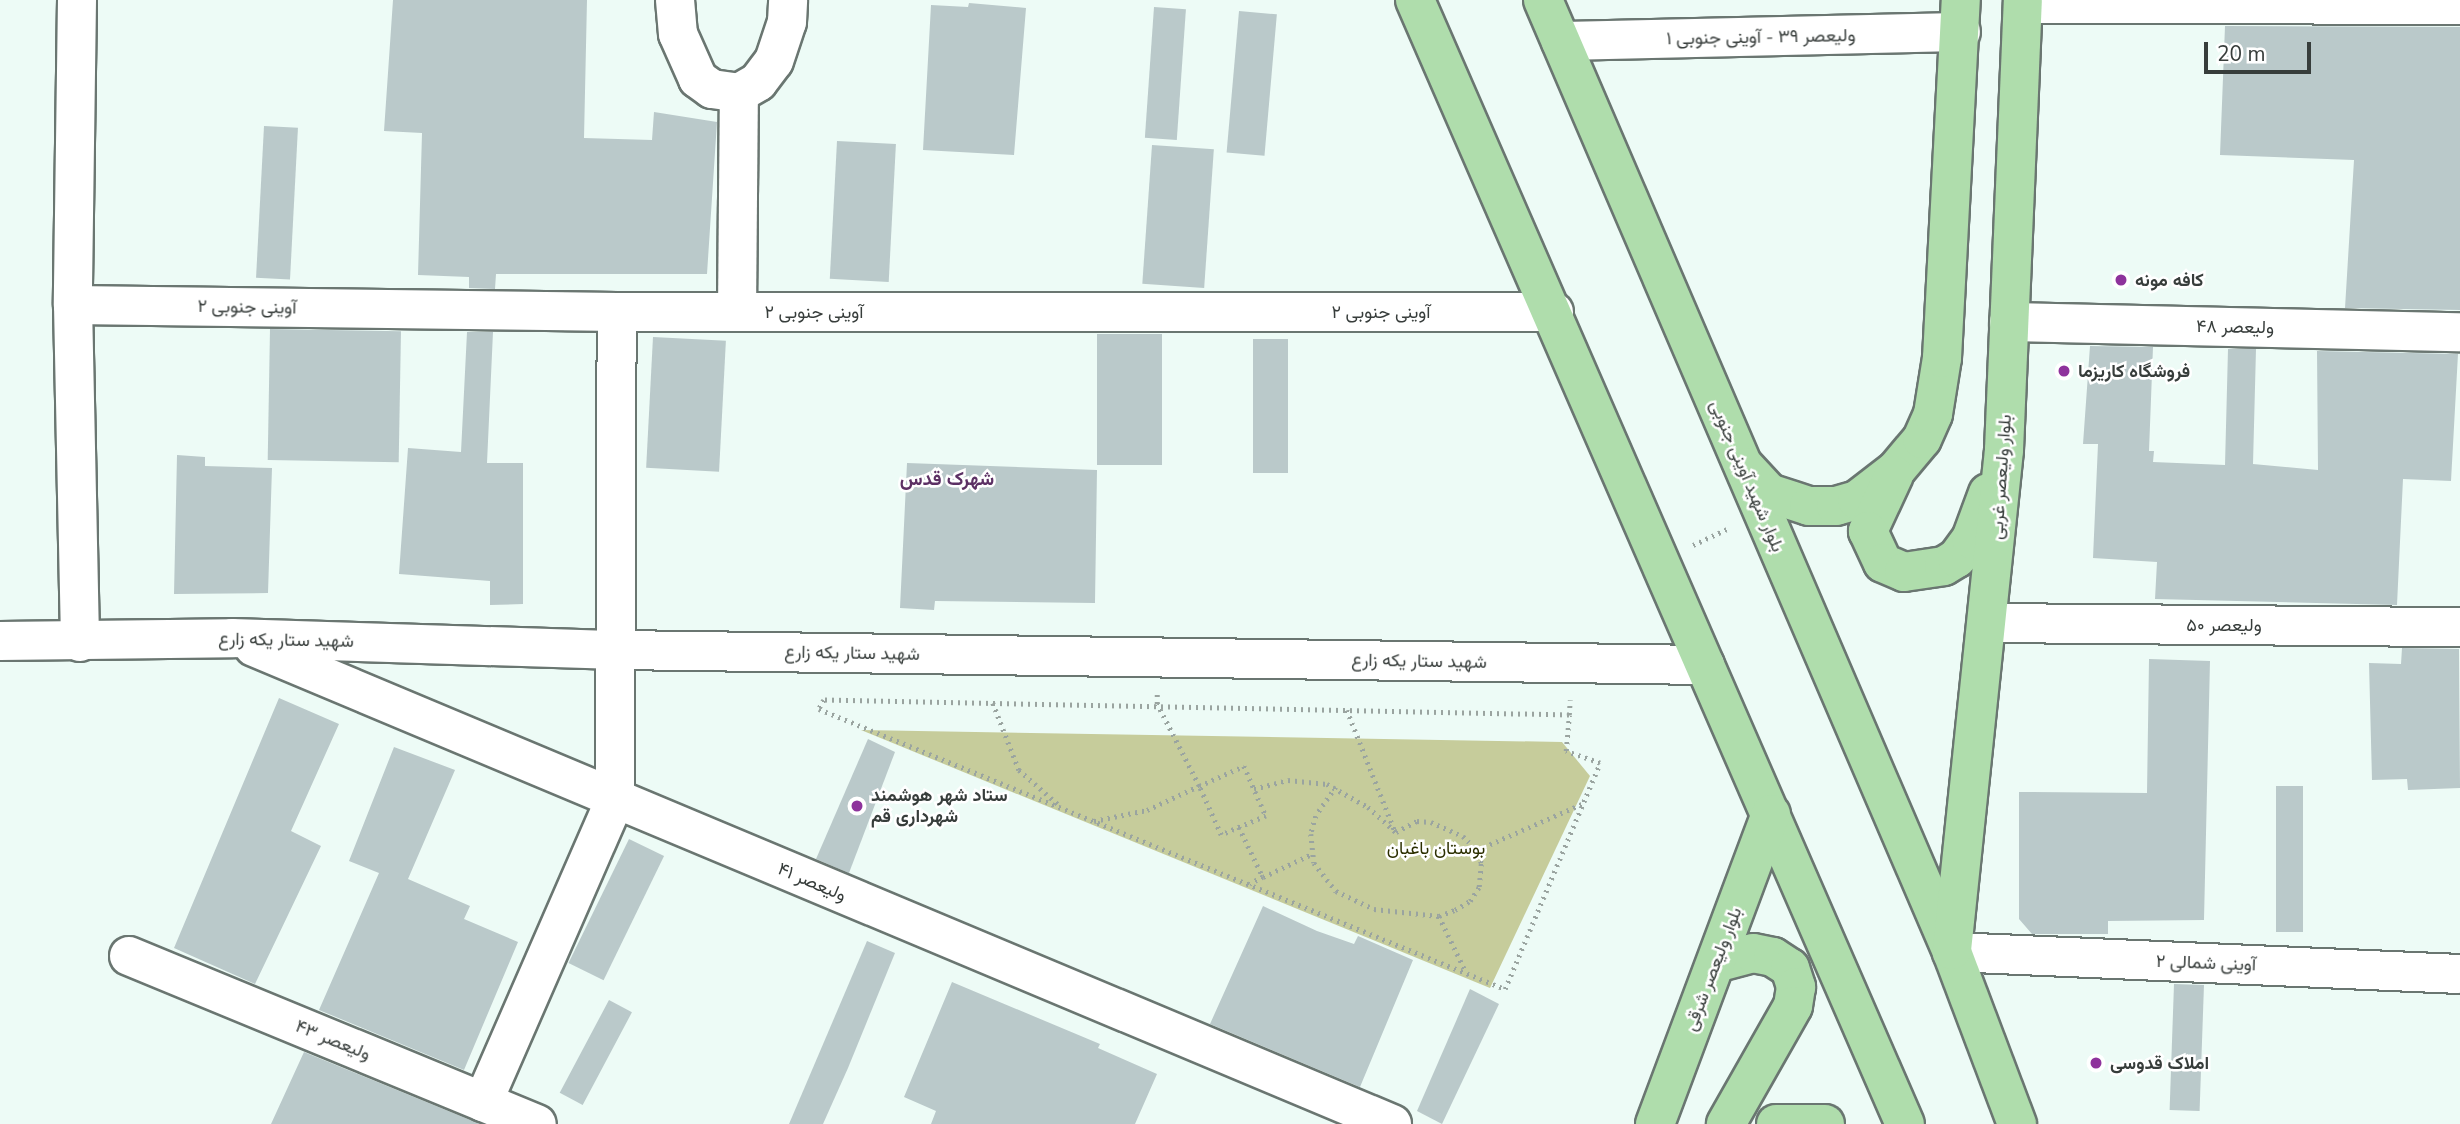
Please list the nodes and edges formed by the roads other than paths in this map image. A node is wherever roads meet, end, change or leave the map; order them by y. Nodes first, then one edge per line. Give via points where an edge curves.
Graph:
1 (77, 0) edge
2 (675, 0) edge
3 (788, 0) edge
4 (1415, 0) edge
5 (1543, 0) edge
6 (2023, 2) edge
7 (2460, 5) edge
8 (1961, 16) edge
9 (1560, 41) junction
10 (739, 93) junction
11 (73, 305) junction
12 (617, 312) junction
13 (737, 312) junction
14 (1554, 312) junction
15 (2009, 322) junction
16 (2460, 332) edge
17 (2004, 450) junction
18 (1743, 465) junction
19 (1896, 470) junction
20 (1987, 623) junction
21 (2460, 627) edge
22 (232, 638) junction
23 (0, 641) edge
24 (80, 642) junction
25 (618, 650) junction
26 (1705, 665) junction
27 (615, 800) junction
28 (1771, 814) junction
29 (1952, 951) junction
30 (129, 956) dead end
31 (1716, 963) junction
32 (2460, 974) edge
33 (484, 1102) junction
34 (537, 1124) edge
35 (1392, 1124) edge
36 (1655, 1124) edge
37 (1727, 1124) edge
38 (1776, 1124) edge
39 (1825, 1124) edge
40 (1905, 1124) edge
41 (2017, 1124) edge

1 - 11 street
2 - 10 street via 678,34 698,79 712,89
3 - 10 street via 787,22 774,61 758,82
4 - 14 main road
5 - 9 main road, بلوار شهید آوینی جنوبی
6 - 7 street
6 - 15 main road, بلوار ولیعصر غربی
8 - 9 street, ولیعصر ۳۹ - آوینی جنوبی ۱
8 - 19 main road via 1942,358 1933,414 1913,454
9 - 18 main road, بلوار شهید آوینی جنوبی
10 - 13 street
11 - 12 street, آوینی جنوبی ۲
11 - 24 street
12 - 13 street, آوینی جنوبی ۲
12 - 25 street
13 - 14 street, آوینی جنوبی ۲
14 - 26 main road
15 - 16 street, ولیعصر ۴۸
15 - 17 main road, بلوار ولیعصر غربی
17 - 19 main road via 1971,539 1957,558 1926,570 1904,572 1884,563 1868,531
17 - 20 main road, بلوار ولیعصر غربی
18 - 19 main road via 1769,493 1809,506 1857,500
18 - 29 main road, بلوار شهید آوینی جنوبی
20 - 21 street, ولیعصر ۵۰
20 - 29 main road, بلوار ولیعصر غربی
22 - 24 street, شهید ستار یکه زارع
22 - 25 street, شهید ستار یکه زارع
22 - 27 street, ولیعصر ۴۱
23 - 24 street, شهید ستار یکه زارع
25 - 26 street, شهید ستار یکه زارع
25 - 27 street
26 - 28 main road
27 - 33 street
27 - 35 street, ولیعصر ۴۱
28 - 31 main road, بلوار ولیعصر شرقی
28 - 40 main road
29 - 32 street, آوینی شمالی ۲
29 - 41 main road, بلوار شهید آوینی جنوبی
30 - 33 street, ولیعصر ۴۳
31 - 36 main road, بلوار ولیعصر شرقی
31 - 37 main road via 1753,953 1773,957 1790,968 1796,987 1793,1006
33 - 34 street, ولیعصر ۴۳
38 - 39 main road

